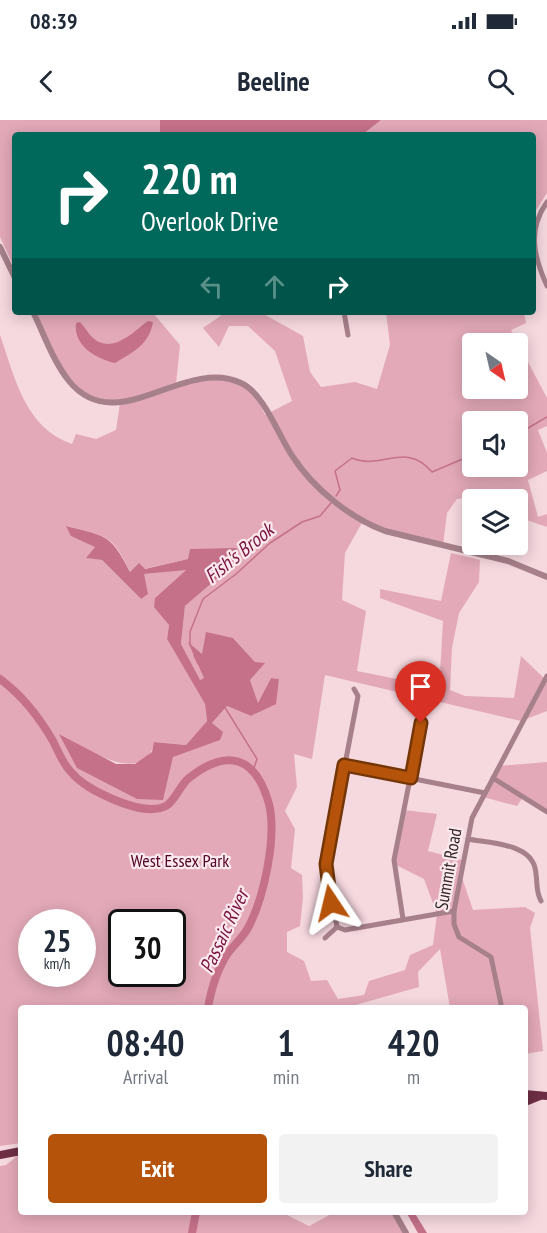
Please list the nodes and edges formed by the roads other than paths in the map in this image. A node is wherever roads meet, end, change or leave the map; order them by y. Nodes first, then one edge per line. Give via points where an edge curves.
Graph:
1 (547, 202) edge
2 (536, 222) edge
3 (0, 247) edge
4 (536, 259) edge
5 (12, 272) edge
6 (547, 286) edge
7 (34, 315) edge
8 (345, 315) edge
9 (348, 335) dead end
10 (547, 577) edge
11 (547, 676) edge
12 (354, 689) dead end
13 (421, 723) dead end
14 (344, 765) junction
15 (411, 778) junction
16 (493, 778) junction
17 (485, 793) junction
18 (547, 812) edge
19 (468, 839) junction
20 (541, 901) dead end
21 (454, 911) junction
22 (403, 919) junction
23 (337, 927) junction
24 (325, 938) dead end
25 (501, 1004) dead end
26 (528, 1094) edge
27 (543, 1096) edge
28 (528, 1101) edge
29 (18, 1152) edge
30 (0, 1155) edge
31 (396, 1215) edge
32 (406, 1233) edge

1 - 2 street
3 - 5 street
4 - 6 street
7 - 10 street via 65,376 84,393 100,400 123,402 203,377 240,382 256,395 306,474 367,523 385,531 508,561
8 - 9 street
11 - 16 street
12 - 14 street via 357,696
13 - 15 street
14 - 15 street
14 - 23 street via 326,864
15 - 17 street
15 - 22 street via 393,866
16 - 17 street, Summit Road
16 - 18 street
17 - 19 street, Summit Road via 472,818
19 - 20 street via 527,854 535,867
19 - 21 street, Summit Road
21 - 22 street
21 - 25 street, Summit Road via 459,937 494,961
22 - 23 street via 345,930
23 - 24 street
26 - 27 main road
27 - 28 main road
29 - 30 main road
31 - 32 street

